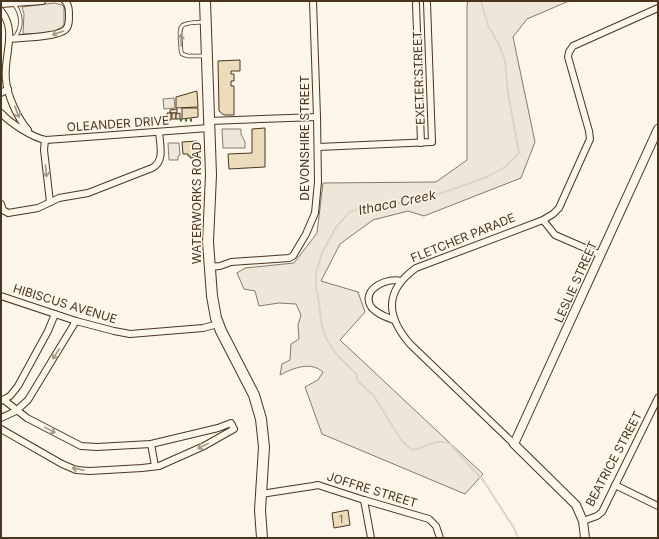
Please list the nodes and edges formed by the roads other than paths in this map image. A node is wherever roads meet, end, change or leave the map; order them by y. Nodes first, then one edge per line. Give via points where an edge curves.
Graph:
1 (42, 1) edge
2 (65, 1) edge
3 (205, 1) edge
4 (313, 1) edge
5 (409, 1) edge
6 (427, 2) edge
7 (658, 2) edge
8 (14, 3) junction
9 (1, 4) edge
10 (416, 4) junction
11 (655, 8) edge
12 (1, 11) edge
13 (206, 22) junction
14 (12, 38) junction
15 (207, 56) junction
16 (5, 86) edge
17 (1, 93) edge
18 (1, 114) edge
19 (318, 117) junction
20 (209, 125) junction
21 (658, 129) edge
22 (159, 132) junction
23 (30, 133) junction
24 (44, 140) junction
25 (421, 143) junction
26 (318, 147) junction
27 (50, 202) junction
28 (1, 204) edge
29 (543, 220) junction
30 (601, 255) junction
31 (210, 267) junction
32 (402, 281) junction
33 (1, 296) edge
34 (55, 314) junction
35 (394, 320) junction
36 (76, 321) junction
37 (218, 324) junction
38 (658, 398) edge
39 (2, 400) edge
40 (16, 410) junction
41 (1, 418) edge
42 (1, 429) edge
43 (206, 432) junction
44 (215, 440) junction
45 (152, 444) junction
46 (514, 444) junction
47 (155, 466) junction
48 (615, 485) junction
49 (261, 494) junction
50 (364, 500) junction
51 (658, 506) edge
52 (583, 521) junction
53 (262, 538) edge
54 (371, 538) edge
55 (440, 538) edge
56 (585, 538) edge

1 - 8 street
2 -> 14 street via 68,5 69,19 64,31 53,35
3 - 13 main road, WATERWORKS ROAD
4 - 19 street, DEVONSHIRE STREET
5 - 10 street
6 - 10 street, EXETER STREET
6 - 25 street, EXETER STREET via 432,142
7 - 11 street, FLETCHER PARADE
8 - 9 street
8 - 14 lane via 21,21 19,32
10 - 25 street, EXETER STREET
11 - 29 street, FLETCHER PARADE via 572,46 568,57 590,139 559,208
12 - 14 street
13 - 15 main road, WATERWORKS ROAD
15 -> 13 lane via 182,54 180,29 184,24
14 - 16 street
15 - 20 main road, WATERWORKS ROAD
16 - 17 street
16 -> 23 street via 20,120
18 - 23 street
19 - 20 street, OLEANDER DRIVE
19 - 26 street, DEVONSHIRE STREET
20 - 22 street, OLEANDER DRIVE
20 - 31 main road, WATERWORKS ROAD
21 - 30 street, LESLIE STREET
22 - 24 street, OLEANDER DRIVE
22 - 27 street via 161,158 156,166 97,190
23 - 24 street
24 -> 27 street
25 - 26 street, EXETER STREET
26 - 31 street, DEVONSHIRE STREET via 315,213 293,256 231,262
27 - 28 street via 38,208 9,213 3,210
29 - 30 street via 555,235
29 - 32 street, FLETCHER PARADE via 416,268
30 - 46 street, LESLIE STREET
31 - 37 main road, WATERWORKS ROAD via 213,303
32 - 35 street, FLETCHER PARADE via 393,301
32 - 35 street via 390,280 382,283 371,292 369,298 369,303 375,310
33 - 34 street, HIBISCUS AVENUE
34 - 36 street, HIBISCUS AVENUE
34 - 39 street via 18,386 10,396
35 - 46 street, FLETCHER PARADE via 400,333 410,344
36 - 37 street, HIBISCUS AVENUE via 130,334
36 -> 40 street via 31,396
37 - 49 main road, WATERWORKS ROAD via 259,410 264,447
38 - 48 street, BEATRICE STREET
39 - 40 street
40 - 41 street
40 -> 45 street via 81,446
47 -> 42 street via 76,470
43 - 44 street via 211,433
43 - 44 street via 230,423 234,429
43 - 45 street
44 -> 47 street
45 - 47 street
46 - 52 street, FLETCHER PARADE via 576,505
48 - 51 street
48 - 52 street, BEATRICE STREET via 602,512
49 - 50 street, JOFFRE STREET via 318,485
49 - 53 main road, WATERWORKS ROAD
50 - 54 street
50 - 55 street, JOFFRE STREET via 429,519 436,526
52 - 56 street, FLETCHER PARADE

